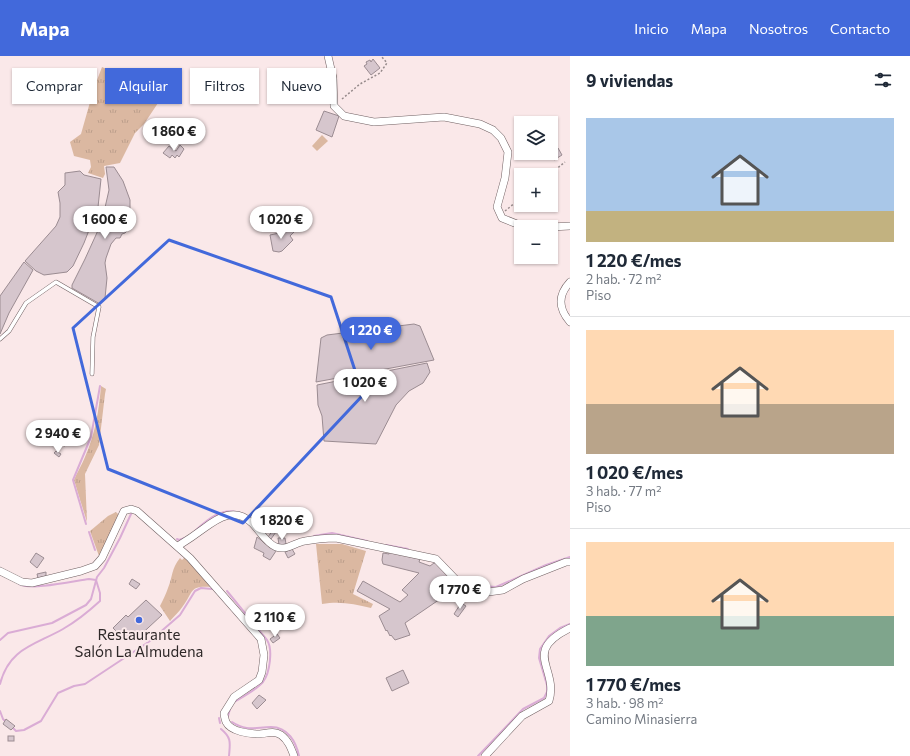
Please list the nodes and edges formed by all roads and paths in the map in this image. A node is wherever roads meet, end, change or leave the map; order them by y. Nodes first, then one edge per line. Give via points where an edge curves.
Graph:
1 (328, 56) edge
2 (381, 56) edge
3 (334, 106) junction
4 (565, 162) dead end
5 (558, 168) edge
6 (514, 204) edge
7 (501, 215) junction
8 (514, 223) edge
9 (570, 226) edge
10 (558, 227) edge
11 (570, 282) edge
12 (570, 322) edge
13 (0, 339) edge
14 (92, 374) dead end
15 (178, 546) junction
16 (570, 562) edge
17 (0, 571) edge
18 (570, 628) edge
19 (294, 756) edge
20 (485, 756) edge

1 - 3 street via 333,78
2 - 3 path via 387,63 380,74 360,84
3 - 7 street via 344,116 374,122 444,117 480,124 493,130 501,138 508,152 505,178 497,207
4 - 5 path
6 - 7 path
7 - 8 street via 502,218
9 - 10 street
11 - 12 street via 564,288 560,301
13 - 14 lane via 9,331 26,303 56,282 99,307
15 - 16 street via 217,519 234,514 251,522 276,547 286,548 303,541 336,538 436,559 469,593 474,594 503,590 523,579
15 - 17 street via 137,512 128,510 124,511 102,558 95,566 32,583 22,582
15 - 19 street via 254,630 263,644 264,664 259,680 234,697 224,713 226,722 244,732 270,732 281,735
18 - 20 street via 555,637 546,647 544,654 552,692 549,701 522,716

